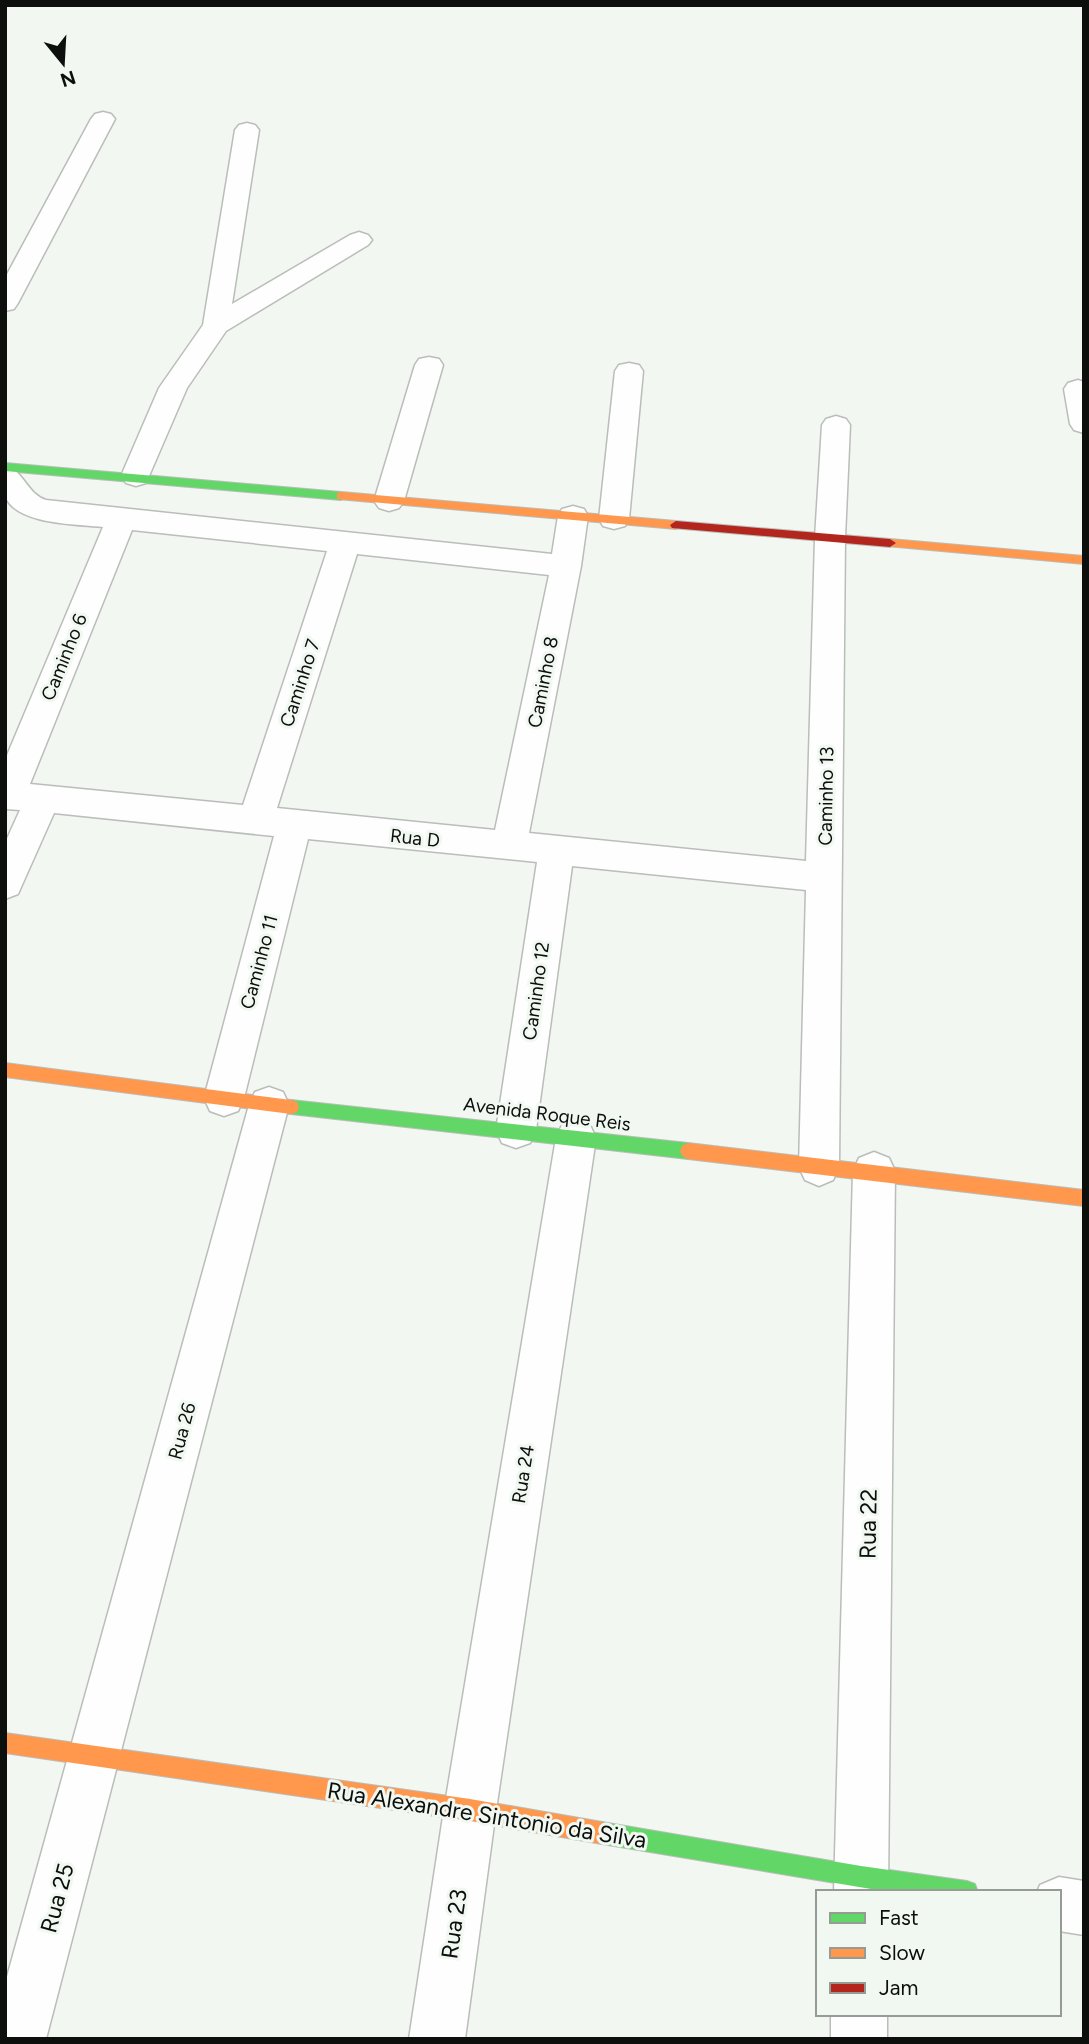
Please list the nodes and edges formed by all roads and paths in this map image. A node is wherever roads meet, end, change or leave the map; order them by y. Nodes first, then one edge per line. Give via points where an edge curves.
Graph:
1 (103, 119) dead end
2 (247, 130) dead end
3 (359, 240) dead end
4 (5, 303) edge
5 (216, 325) junction
6 (429, 365) dead end
7 (629, 370) dead end
8 (1078, 389) dead end
9 (1084, 424) edge
10 (836, 425) dead end
11 (5, 467) edge
12 (5, 475) edge
13 (136, 476) junction
14 (389, 501) junction
15 (573, 516) junction
16 (614, 519) junction
17 (121, 520) junction
18 (830, 538) junction
19 (345, 543) junction
20 (1084, 560) edge
21 (566, 566) junction
22 (7, 795) edge
23 (43, 799) junction
24 (256, 822) junction
25 (294, 825) junction
26 (509, 847) junction
27 (556, 852) junction
28 (825, 877) junction
29 (5, 884) edge
30 (5, 1070) edge
31 (224, 1098) junction
32 (269, 1105) junction
33 (516, 1130) junction
34 (576, 1138) junction
35 (820, 1167) junction
36 (874, 1171) junction
37 (1084, 1198) edge
38 (5, 1743) edge
39 (95, 1757) junction
40 (470, 1810) junction
41 (861, 1884) edge
42 (940, 1890) edge
43 (1061, 1904) edge
44 (1084, 1908) edge
45 (859, 2016) edge
46 (18, 2039) edge
47 (438, 2039) edge
48 (859, 2039) edge

1 - 4 street
2 - 5 street
3 - 5 street
5 - 13 street via 173,388
6 - 14 street
7 - 16 street
8 - 9 street
10 - 18 street, Caminho 13
11 - 13 street
12 - 17 street via 26,504
13 - 14 street
14 - 15 street
15 - 16 street
15 - 21 street, Caminho 8
16 - 18 street
17 - 19 street
17 - 22 street, Caminho 6
18 - 20 street
18 - 28 street, Caminho 13
19 - 21 street
19 - 24 street, Caminho 7
21 - 26 street, Caminho 8
22 - 23 street, Rua D
23 - 24 street, Rua D
23 - 29 street
24 - 25 street, Rua D
25 - 26 street, Rua D
25 - 31 street, Caminho 11
26 - 27 street, Rua D
27 - 28 street, Rua D
27 - 33 street, Caminho 12
28 - 35 street, Caminho 13
30 - 31 street, Avenida Roque Reis
31 - 32 street, Avenida Roque Reis
32 - 33 street, Avenida Roque Reis
32 - 39 street, Rua 26
33 - 34 street, Avenida Roque Reis
34 - 35 street, Avenida Roque Reis
34 - 40 street, Rua 24
35 - 36 street, Avenida Roque Reis
36 - 37 street, Avenida Roque Reis
36 - 41 street, Rua 22
38 - 39 street, Rua Alexandre Sintonio da Silva
39 - 40 street, Rua Alexandre Sintonio da Silva
39 - 46 street, Rua 25
40 - 41 street, Rua Alexandre Sintonio da Silva
40 - 47 street, Rua 23
41 - 42 street, Rua Alexandre Sintonio da Silva
43 - 44 street
45 - 48 street

